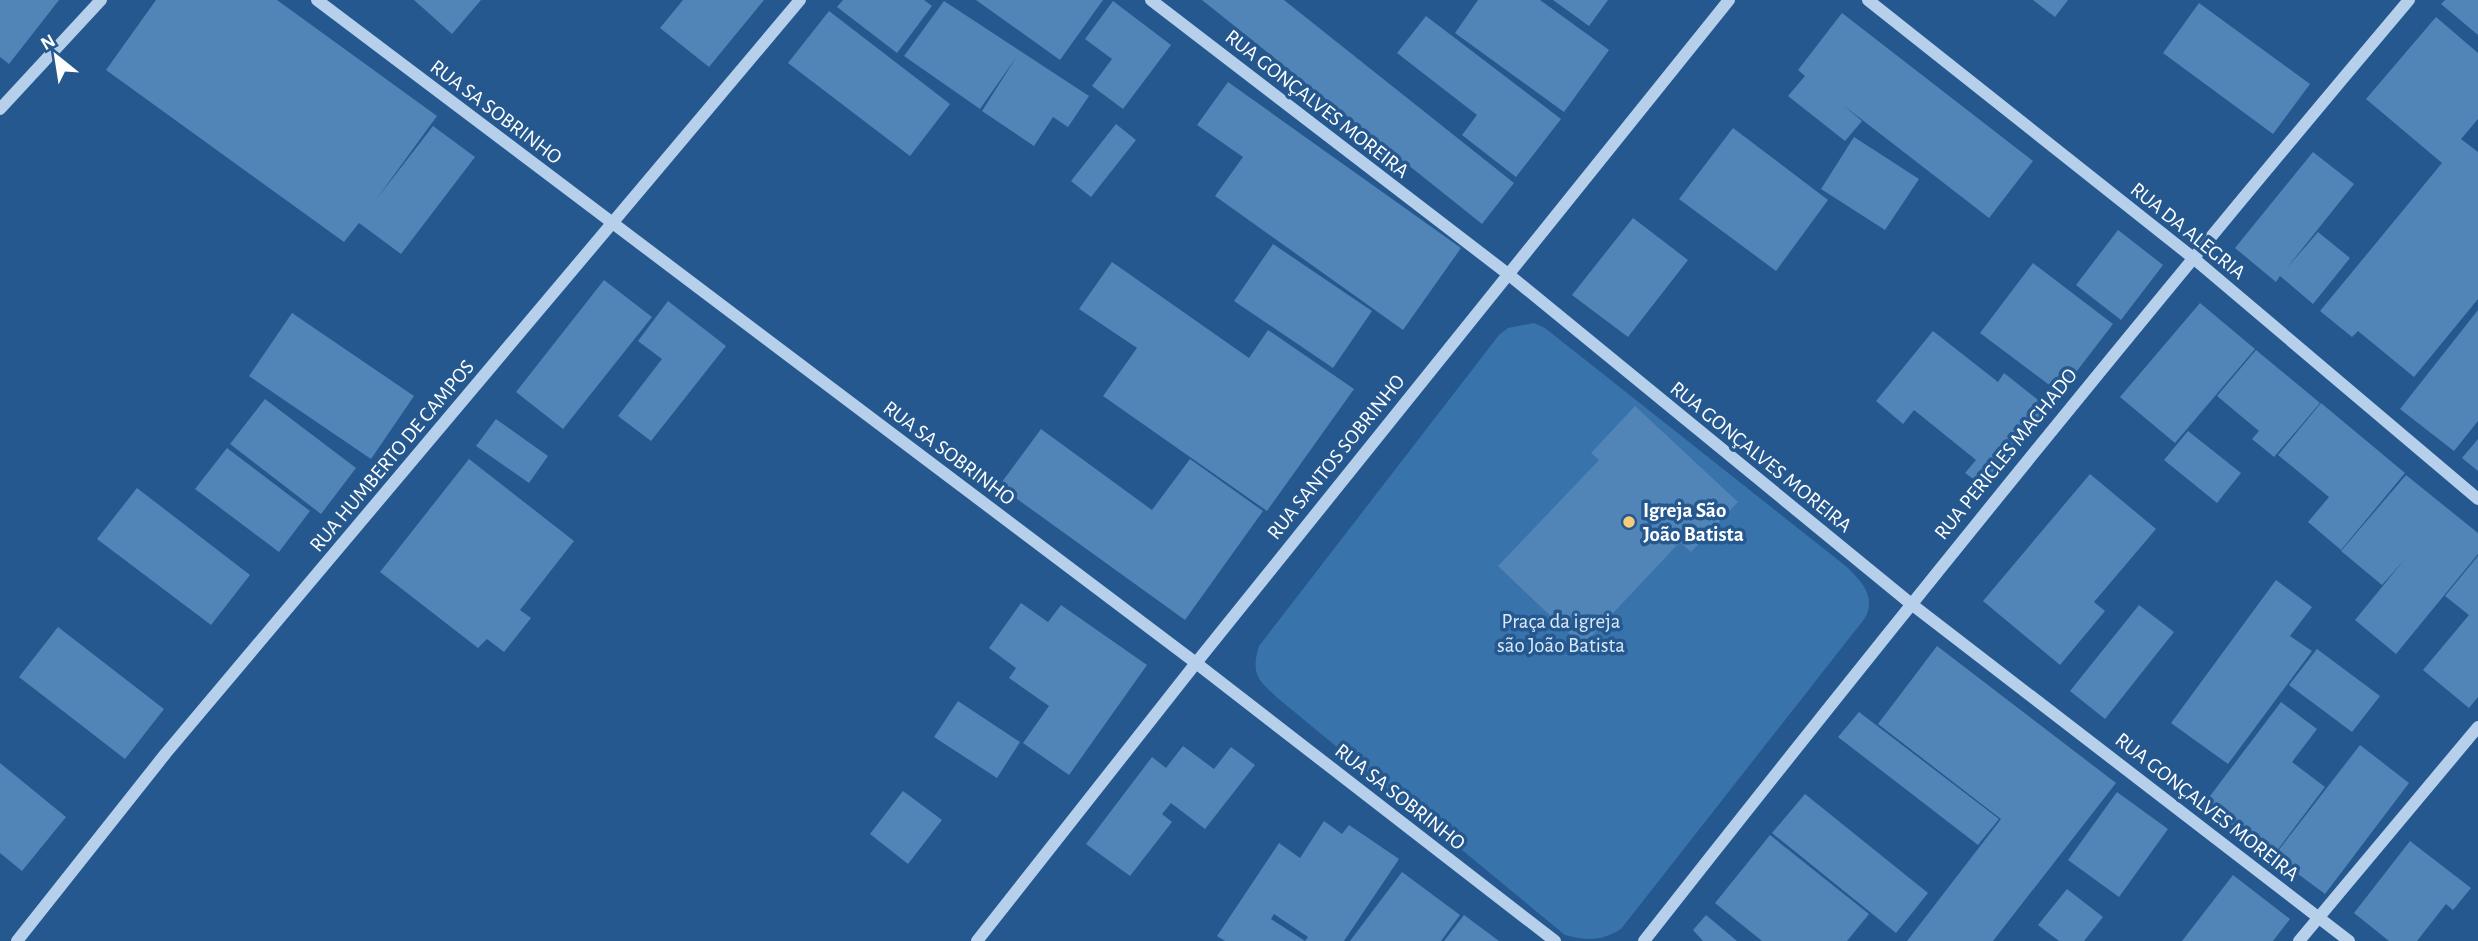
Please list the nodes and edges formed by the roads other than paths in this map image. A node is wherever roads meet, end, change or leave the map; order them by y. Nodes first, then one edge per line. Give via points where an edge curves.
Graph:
1 (101, 0) edge
2 (317, 0) edge
3 (800, 0) edge
4 (1151, 0) edge
5 (1729, 0) edge
6 (1868, 0) edge
7 (2409, 0) edge
8 (0, 109) edge
9 (612, 225) junction
10 (2192, 257) junction
11 (1508, 274) junction
12 (2478, 499) edge
13 (1910, 603) junction
14 (1196, 663) junction
15 (2478, 727) edge
16 (2318, 917) junction
17 (17, 941) edge
18 (977, 941) edge
19 (1555, 941) edge
20 (1644, 941) edge
21 (2299, 941) edge
22 (2349, 941) edge

1 - 8 street
2 - 9 street, RUA SA SOBRINHO
3 - 9 street, RUA HUMBERTO DE CAMPOS
4 - 11 street, RUA GONÇALVES MOREIRA
5 - 11 street, RUA SANTOS SOBRINHO
6 - 10 street, RUA DA ALEGRIA
7 - 10 street, RUA PERICLES MACHADO
9 - 14 street, RUA SA SOBRINHO
9 - 17 street, RUA HUMBERTO DE CAMPOS via 166,753
10 - 12 street, RUA DA ALEGRIA
10 - 13 street, RUA PERICLES MACHADO
11 - 13 street, RUA GONÇALVES MOREIRA
11 - 14 street, RUA SANTOS SOBRINHO
13 - 16 street, RUA GONÇALVES MOREIRA
13 - 20 street, RUA PERICLES MACHADO
14 - 18 street, RUA SANTOS SOBRINHO
14 - 19 street, RUA SA SOBRINHO
15 - 16 street
16 - 21 street
16 - 22 street, RUA GONÇALVES MOREIRA

